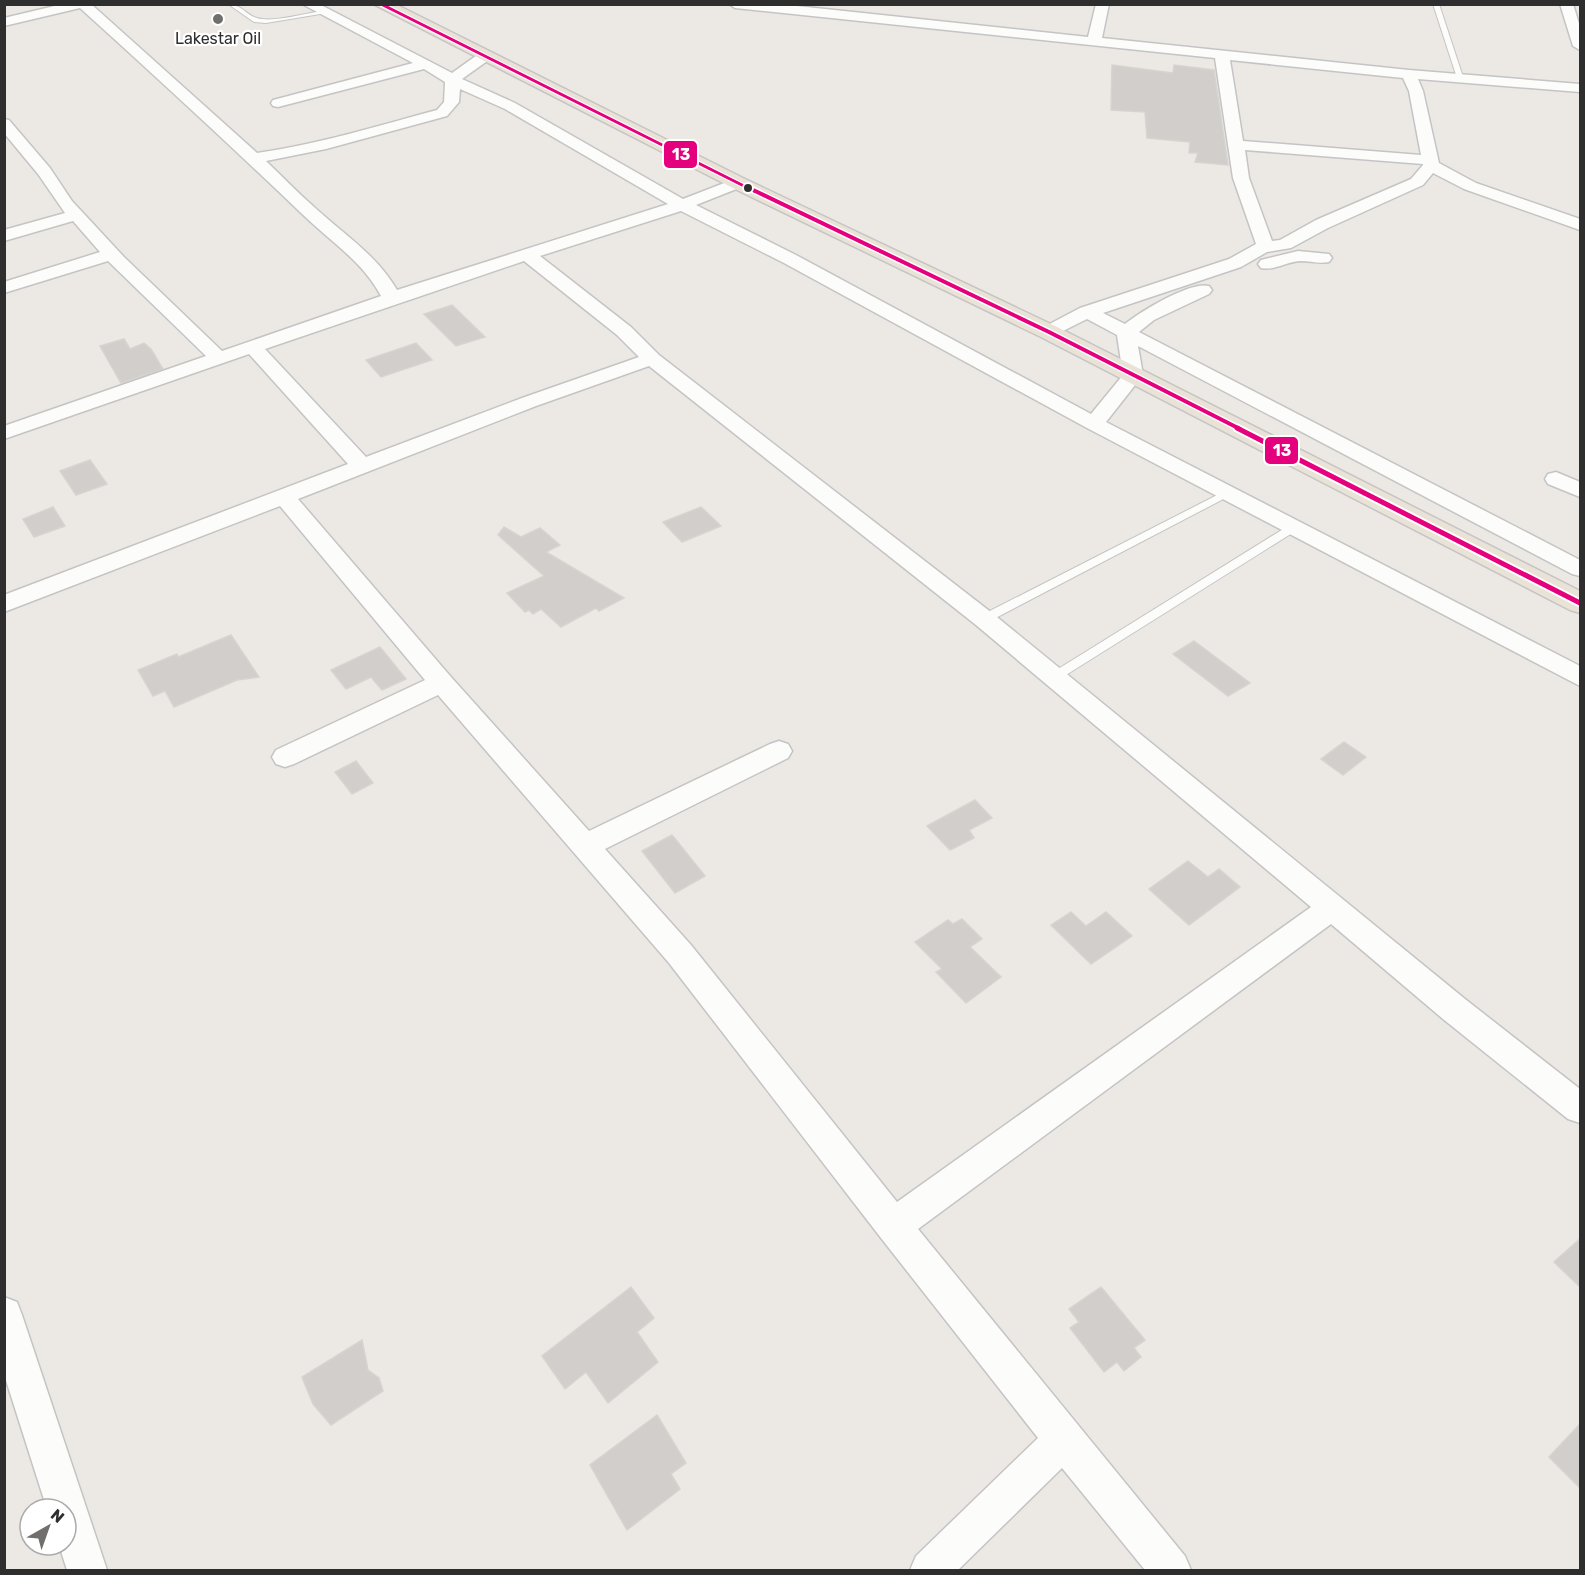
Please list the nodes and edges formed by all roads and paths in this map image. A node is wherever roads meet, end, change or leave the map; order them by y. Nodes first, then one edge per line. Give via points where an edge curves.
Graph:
1 (82, 4) edge
2 (231, 4) edge
3 (308, 4) edge
4 (381, 4) edge
5 (735, 4) edge
6 (1103, 4) edge
7 (1436, 4) edge
8 (1566, 4) edge
9 (755, 5) edge
10 (323, 13) junction
11 (4, 22) edge
12 (1094, 41) junction
13 (1581, 46) edge
14 (1222, 55) junction
15 (485, 56) junction
16 (426, 64) junction
17 (1409, 74) junction
18 (1461, 78) junction
19 (452, 80) junction
20 (1581, 88) edge
21 (278, 104) dead end
22 (4, 123) edge
23 (1235, 145) junction
24 (254, 158) junction
25 (1430, 163) junction
26 (738, 183) junction
27 (682, 205) junction
28 (78, 215) junction
29 (1581, 225) edge
30 (4, 236) edge
31 (1266, 247) junction
32 (112, 254) junction
33 (527, 255) junction
34 (1323, 258) dead end
35 (4, 288) edge
36 (392, 298) junction
37 (1087, 312) junction
38 (1049, 332) junction
39 (1126, 333) junction
40 (252, 347) junction
41 (219, 359) junction
42 (652, 359) junction
43 (1133, 375) junction
44 (1094, 424) junction
45 (4, 433) edge
46 (362, 466) junction
47 (1556, 479) dead end
48 (1581, 490) edge
49 (1229, 492) junction
50 (284, 496) junction
51 (1293, 527) junction
52 (1581, 569) edge
53 (1581, 603) edge
54 (4, 604) edge
55 (984, 620) junction
56 (1581, 676) edge
57 (1054, 677) junction
58 (442, 682) junction
59 (779, 751) dead end
60 (285, 757) dead end
61 (585, 846) junction
62 (1333, 907) junction
63 (1581, 1108) edge
64 (894, 1226) junction
65 (4, 1315) edge
66 (1063, 1440) junction
67 (87, 1570) edge
68 (930, 1570) edge
69 (1171, 1570) edge

1 - 11 street
1 - 24 street
2 - 10 lane via 254,20
3 - 10 street
4 - 15 highway
5 - 9 street
6 - 12 street
7 - 18 lane
8 - 13 street
9 - 12 street
10 - 16 street
12 - 14 street
14 - 17 street
14 - 23 street
15 - 19 street
15 - 26 highway
16 - 19 street
16 - 21 street
17 - 18 street
17 - 25 street
18 - 20 street
19 - 24 street via 452,102 442,113 340,143
19 - 27 street via 518,111
22 - 28 street
23 - 25 street
23 - 31 street via 1241,178
24 - 36 street via 347,243 381,278
25 - 29 street via 1470,186
25 - 31 street via 1417,182 1285,244
26 - 27 street
26 - 38 highway
27 - 33 street
27 - 44 street via 790,259
28 - 30 street
28 - 32 street
31 - 37 street via 1235,263
32 - 35 street
32 - 41 street
33 - 36 street
33 - 42 street via 624,331
34 - 39 street via 1298,256 1258,266 1176,301
36 - 40 street
37 - 38 street
37 - 39 street
38 - 43 highway
39 - 43 street
39 - 52 street
40 - 41 street
40 - 46 street
41 - 45 street
42 - 46 street
42 - 55 street
43 - 44 street
43 - 53 highway
44 - 49 street
46 - 50 street
47 - 48 street
49 - 51 street
49 - 55 lane
50 - 54 street
50 - 58 street
51 - 56 street
51 - 57 lane
55 - 57 street
57 - 62 street
58 - 60 street
58 - 61 street
59 - 61 street
61 - 64 street via 680,954
62 - 63 street via 1454,1009
62 - 64 street
64 - 66 street
65 - 67 street
66 - 68 street
66 - 69 street

